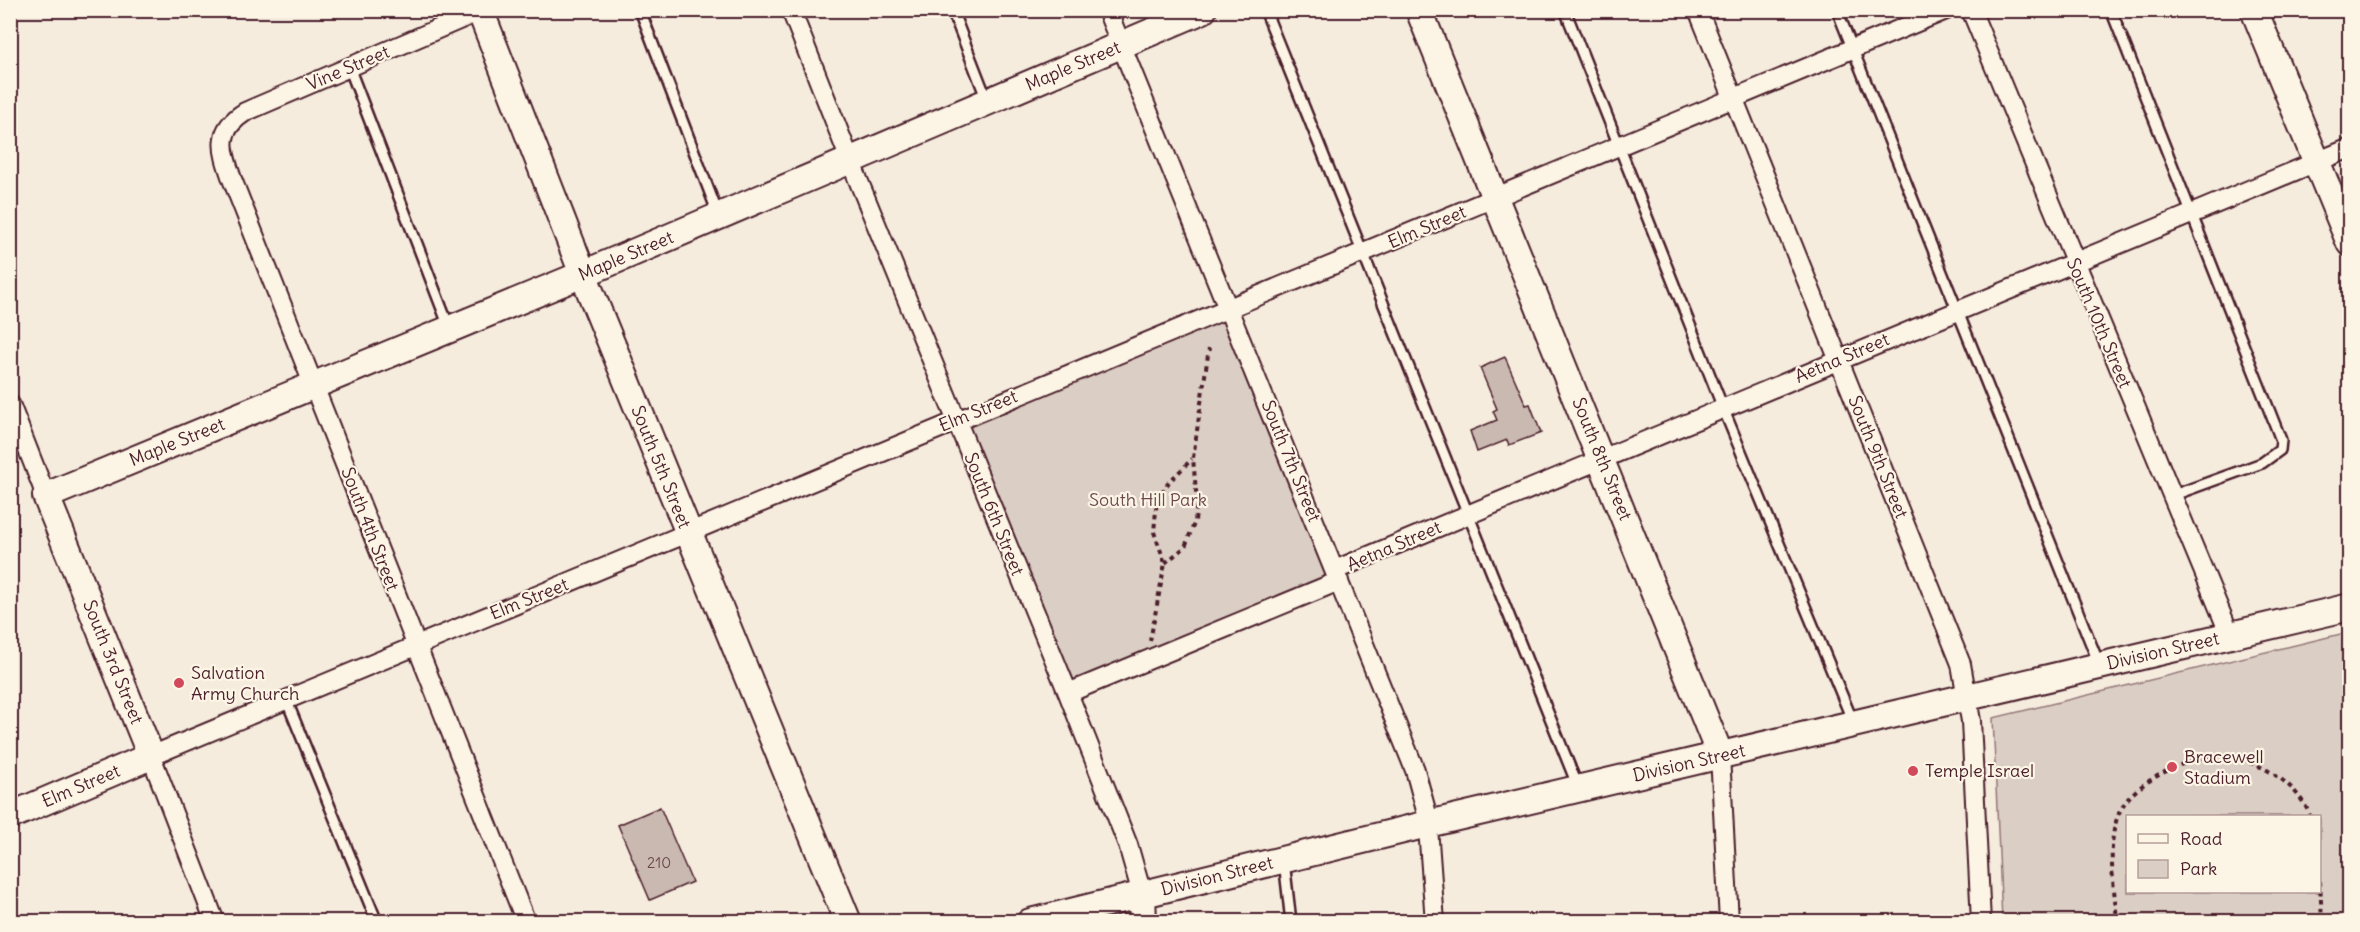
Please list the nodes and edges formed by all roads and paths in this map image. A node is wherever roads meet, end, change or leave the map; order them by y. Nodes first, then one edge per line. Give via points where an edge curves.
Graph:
1 (640, 10) edge
2 (791, 10) edge
3 (952, 10) edge
4 (1107, 10) edge
5 (1203, 10) edge
6 (1265, 10) edge
7 (1419, 10) edge
8 (1565, 10) edge
9 (1698, 10) edge
10 (1837, 10) edge
11 (1947, 10) edge
12 (1971, 10) edge
13 (2111, 10) edge
14 (2254, 10) edge
15 (480, 11) edge
16 (1121, 46) junction
17 (1853, 50) junction
18 (349, 67) junction
19 (1733, 100) junction
20 (988, 102) junction
21 (223, 135) joint
22 (1619, 148) junction
23 (2349, 148) edge
24 (850, 160) junction
25 (2316, 161) junction
26 (1495, 199) junction
27 (2193, 213) junction
28 (719, 216) junction
29 (2349, 243) edge
30 (1364, 253) junction
31 (2074, 263) junction
32 (583, 274) junction
33 (1229, 309) junction
34 (1957, 311) junction
35 (450, 329) junction
36 (1209, 348) dead end
37 (1838, 360) junction
38 (314, 386) junction
39 (10, 404) edge
40 (1723, 408) junction
41 (955, 420) junction
42 (1193, 458) junction
43 (1602, 459) junction
44 (46, 496) junction
45 (2171, 496) junction
46 (1467, 515) junction
47 (688, 533) junction
48 (1165, 563) junction
49 (1337, 575) junction
50 (2349, 607) edge
51 (2230, 635) junction
52 (415, 645) junction
53 (1147, 659) junction
54 (2100, 666) junction
55 (1068, 693) junction
56 (1969, 698) junction
57 (286, 699) junction
58 (1854, 724) junction
59 (1720, 755) junction
60 (151, 756) junction
61 (1579, 789) junction
62 (2310, 815) edge
63 (10, 816) edge
64 (1428, 824) junction
65 (1284, 860) junction
66 (2320, 893) edge
67 (1142, 894) junction
68 (215, 921) edge
69 (377, 921) edge
70 (526, 921) edge
71 (848, 921) edge
72 (1030, 921) edge
73 (1143, 921) edge
74 (1291, 921) edge
75 (1434, 921) edge
76 (1729, 921) edge
77 (1981, 921) edge
78 (2117, 921) edge
79 (2322, 921) edge

1 - 28 lane
2 - 24 street, South 6th Street
3 - 20 lane
4 - 16 street, South 7th Street
5 - 16 street, Maple Street
6 - 30 lane
7 - 26 street, South 8th Street
8 - 22 lane
9 - 19 street, South 9th Street
10 - 17 lane
11 - 17 street, Elm Street
12 - 31 street, South 10th Street
13 - 27 lane
14 - 25 street
15 - 18 street, Vine Street
15 - 32 street, South 5th Street
16 - 20 street, Maple Street
16 - 33 street, South 7th Street
17 - 19 street, Elm Street
17 - 34 lane
18 - 21 street, Vine Street via 245,112
18 - 35 lane
19 - 22 street, Elm Street
19 - 37 street, South 9th Street
20 - 24 street, Maple Street
21 - 38 street, South 4th Street via 232,179
22 - 26 street, Elm Street
22 - 40 lane
23 - 25 street, Aetna Street
24 - 28 street, Maple Street
24 - 41 street, South 6th Street
25 - 27 street, Aetna Street
25 - 29 street
26 - 30 street, Elm Street
26 - 43 street, South 8th Street
27 - 31 street, Aetna Street
27 - 45 lane via 2281,440 2280,450 2262,462
28 - 32 street, Maple Street
30 - 33 street, Elm Street
30 - 46 lane
31 - 34 street, Aetna Street
31 - 45 street, South 10th Street
32 - 35 street, Maple Street
32 - 47 street, South 5th Street
33 - 41 street, Elm Street
33 - 49 street, South 7th Street
34 - 37 street, Aetna Street
34 - 54 lane
35 - 38 street, Maple Street
36 - 42 path
37 - 40 street, Aetna Street
37 - 56 street, South 9th Street via 1958,652
38 - 44 street, Maple Street
38 - 52 street, South 4th Street
39 - 44 street, South 3rd Street
40 - 43 street, Aetna Street
40 - 58 lane
41 - 47 street, Elm Street
41 - 55 street, South 6th Street
42 - 48 path via 1195,521 1185,547
42 - 48 path via 1157,499 1154,532
43 - 46 street, Aetna Street
43 - 59 street, South 8th Street
44 - 60 street, South 3rd Street
45 - 51 street, South 10th Street
46 - 49 street, Aetna Street
46 - 61 lane
47 - 52 street, Elm Street
47 - 71 street, South 5th Street
48 - 53 path
49 - 53 street, Aetna Street
49 - 64 street, South 7th Street via 1417,778
50 - 51 street, Division Street
51 - 54 street, Division Street
52 - 57 street, Elm Street
52 - 70 street, South 4th Street
53 - 55 street, Aetna Street
54 - 56 street, Division Street
55 - 67 street, South 6th Street via 1130,851
56 - 58 street, Division Street
56 - 77 street, South 9th Street
57 - 60 street, Elm Street
57 - 69 lane
58 - 59 street, Division Street
59 - 61 street, Division Street
59 - 76 street, South 8th Street
60 - 63 street, Elm Street
60 - 68 street, South 3rd Street
61 - 64 street, Division Street
62 - 78 path via 2306,804 2283,780 2251,764 2219,756 2180,765 2142,785 2124,804 2114,828
64 - 65 street, Division Street
64 - 75 street, South 7th Street
65 - 67 street, Division Street
65 - 74 lane
66 - 79 path
67 - 72 street, Division Street
67 - 73 street, South 6th Street

